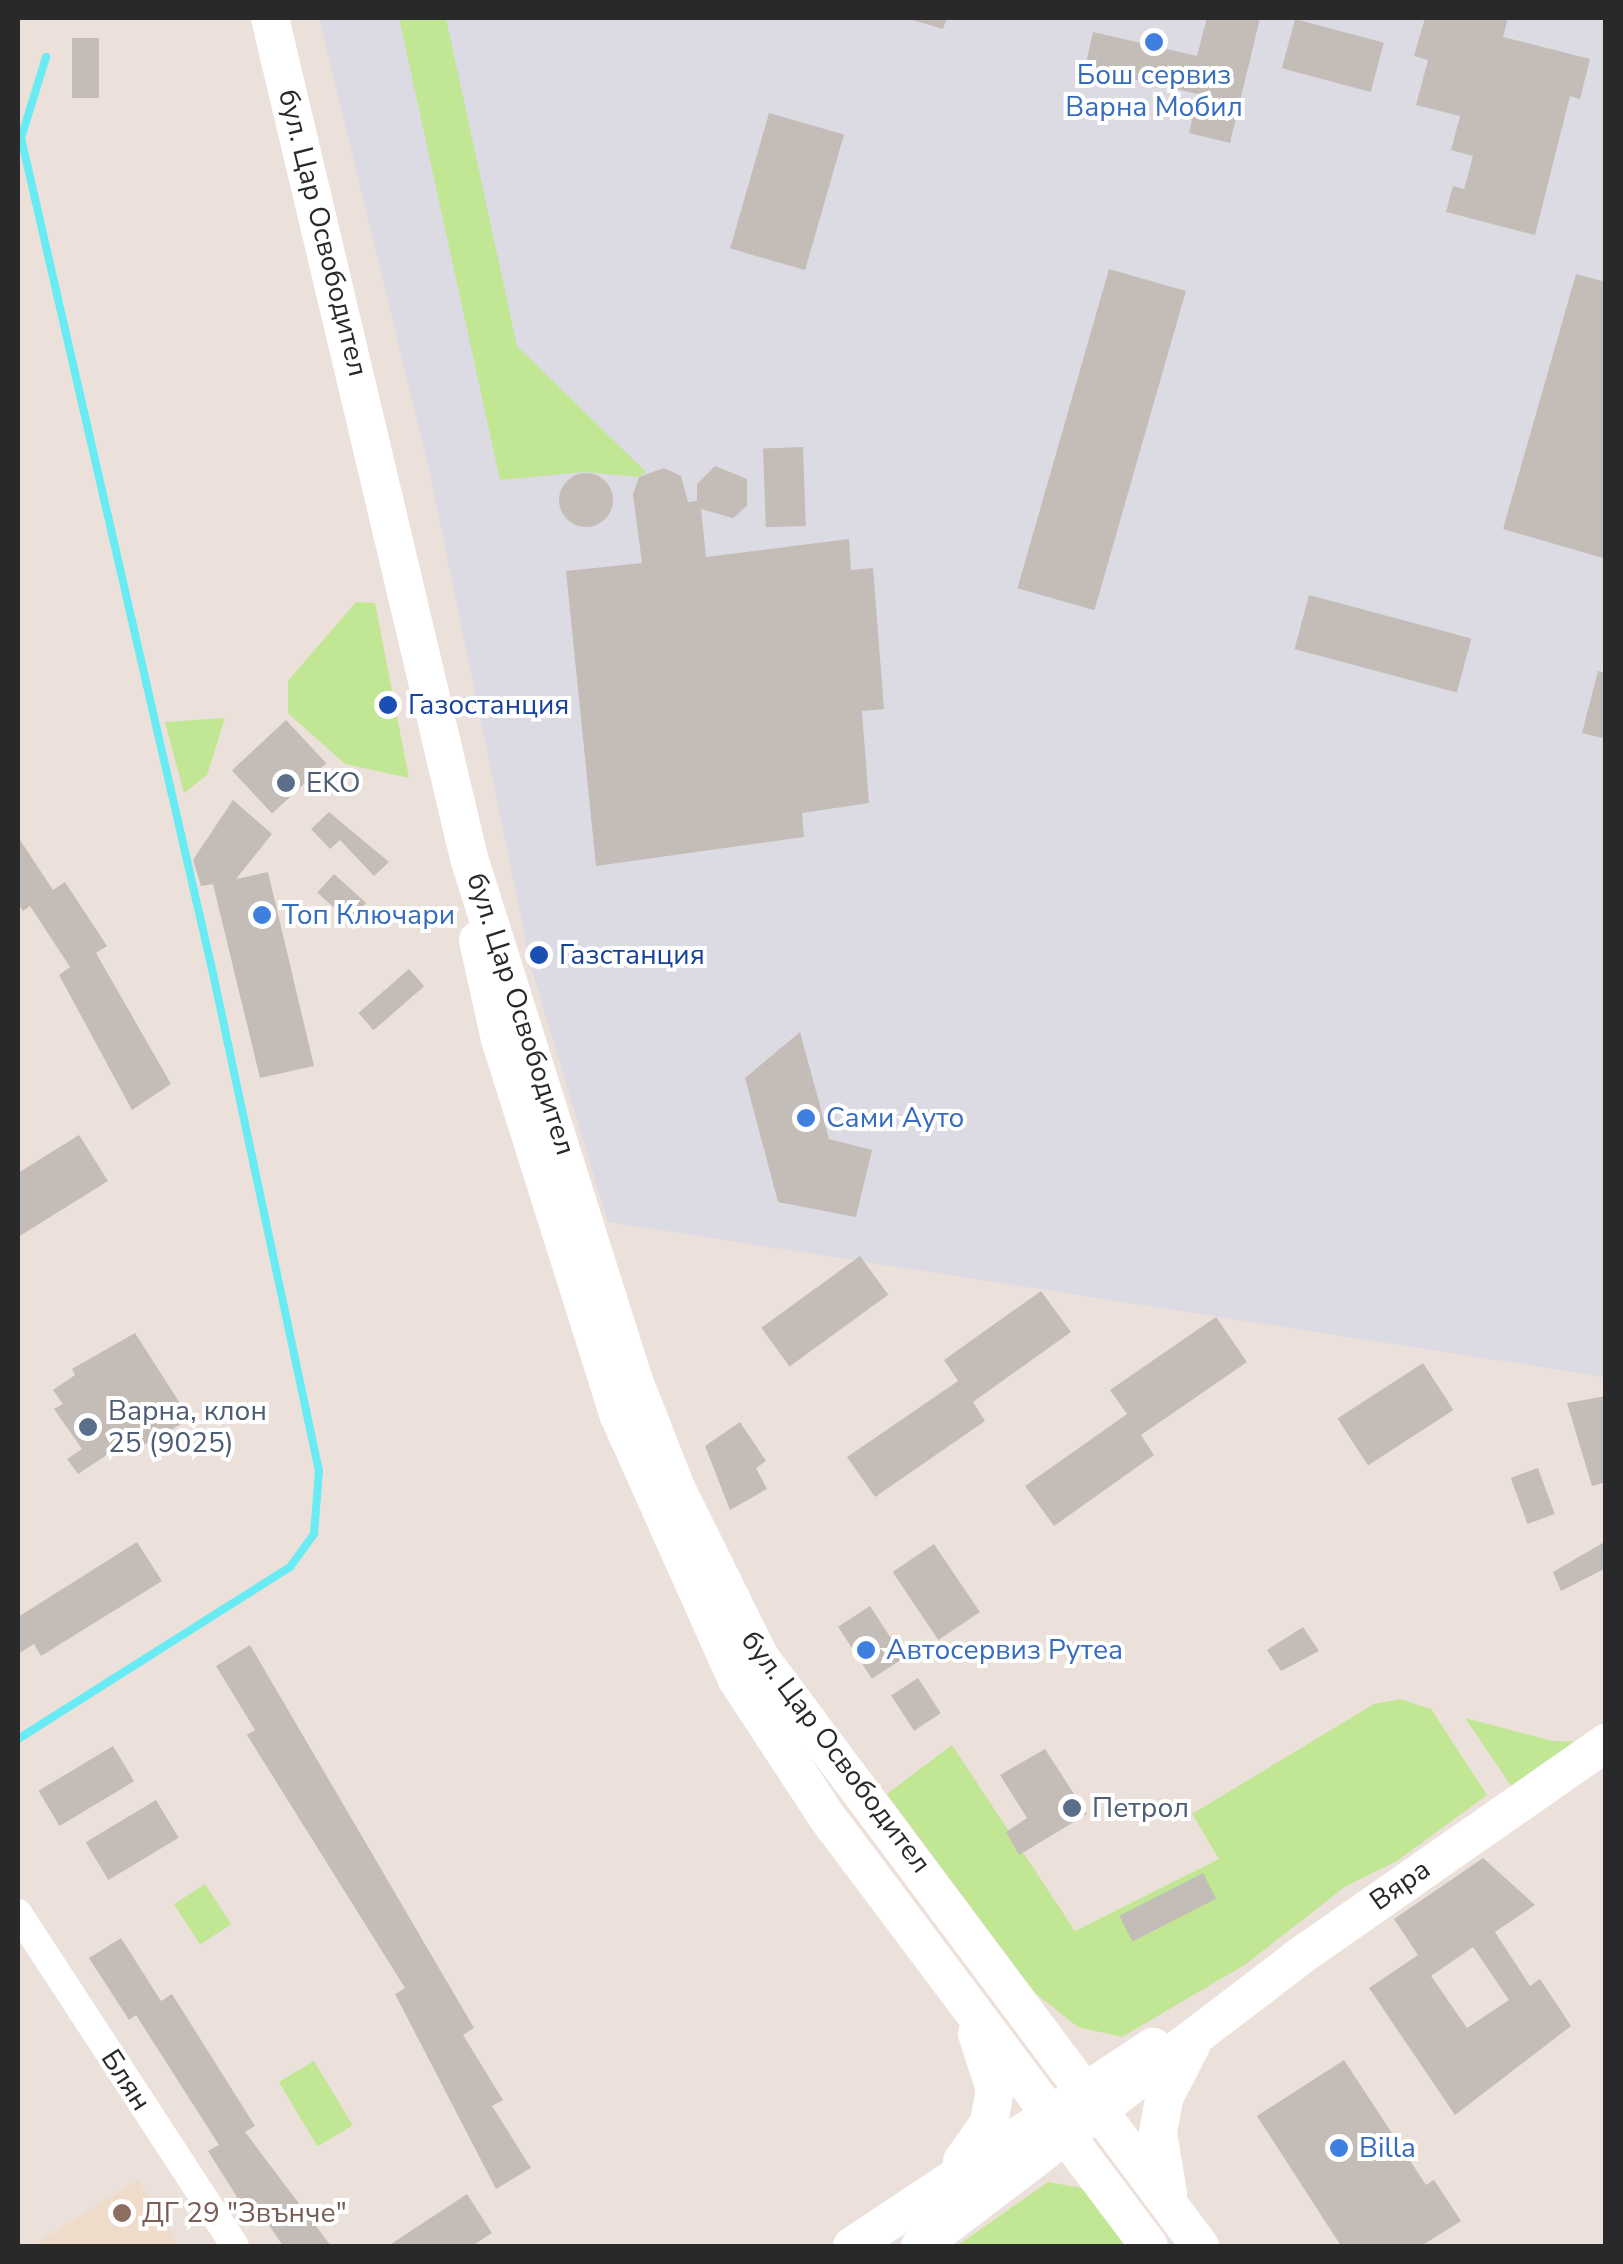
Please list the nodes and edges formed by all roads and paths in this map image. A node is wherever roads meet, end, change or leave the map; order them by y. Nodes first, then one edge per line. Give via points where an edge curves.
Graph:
1 (270, 18) edge
2 (469, 858) junction
3 (1606, 1743) edge
4 (18, 1912) edge
5 (936, 1962) junction
6 (1198, 2032) junction
7 (1094, 2098) junction
8 (1060, 2124) junction
9 (937, 2190) junction
10 (1169, 2200) junction
11 (235, 2246) edge
12 (852, 2246) edge
13 (920, 2246) edge
14 (1148, 2246) edge
15 (1200, 2246) edge

1 - 2 main road, бул. Цар Освободител
2 - 5 main road, бул. Цар Освободител via 500,1039 655,1508 736,1678
2 - 7 main road, бул. Цар Освободител via 632,1378 736,1617
3 - 6 main road, Вяра
4 - 11 street, Блян
5 - 8 main road, бул. Цар Освободител
5 - 9 main road via 982,2044 995,2089 979,2142
6 - 7 main road, Вяра via 1136,2053
6 - 10 main road via 1164,2098 1158,2133
7 - 8 main road, Вяра
7 - 10 main road, бул. Цар Освободител
8 - 9 main road
8 - 13 main road
8 - 14 main road, бул. Цар Освободител
9 - 12 main road
10 - 15 main road, бул. Цар Освободител

